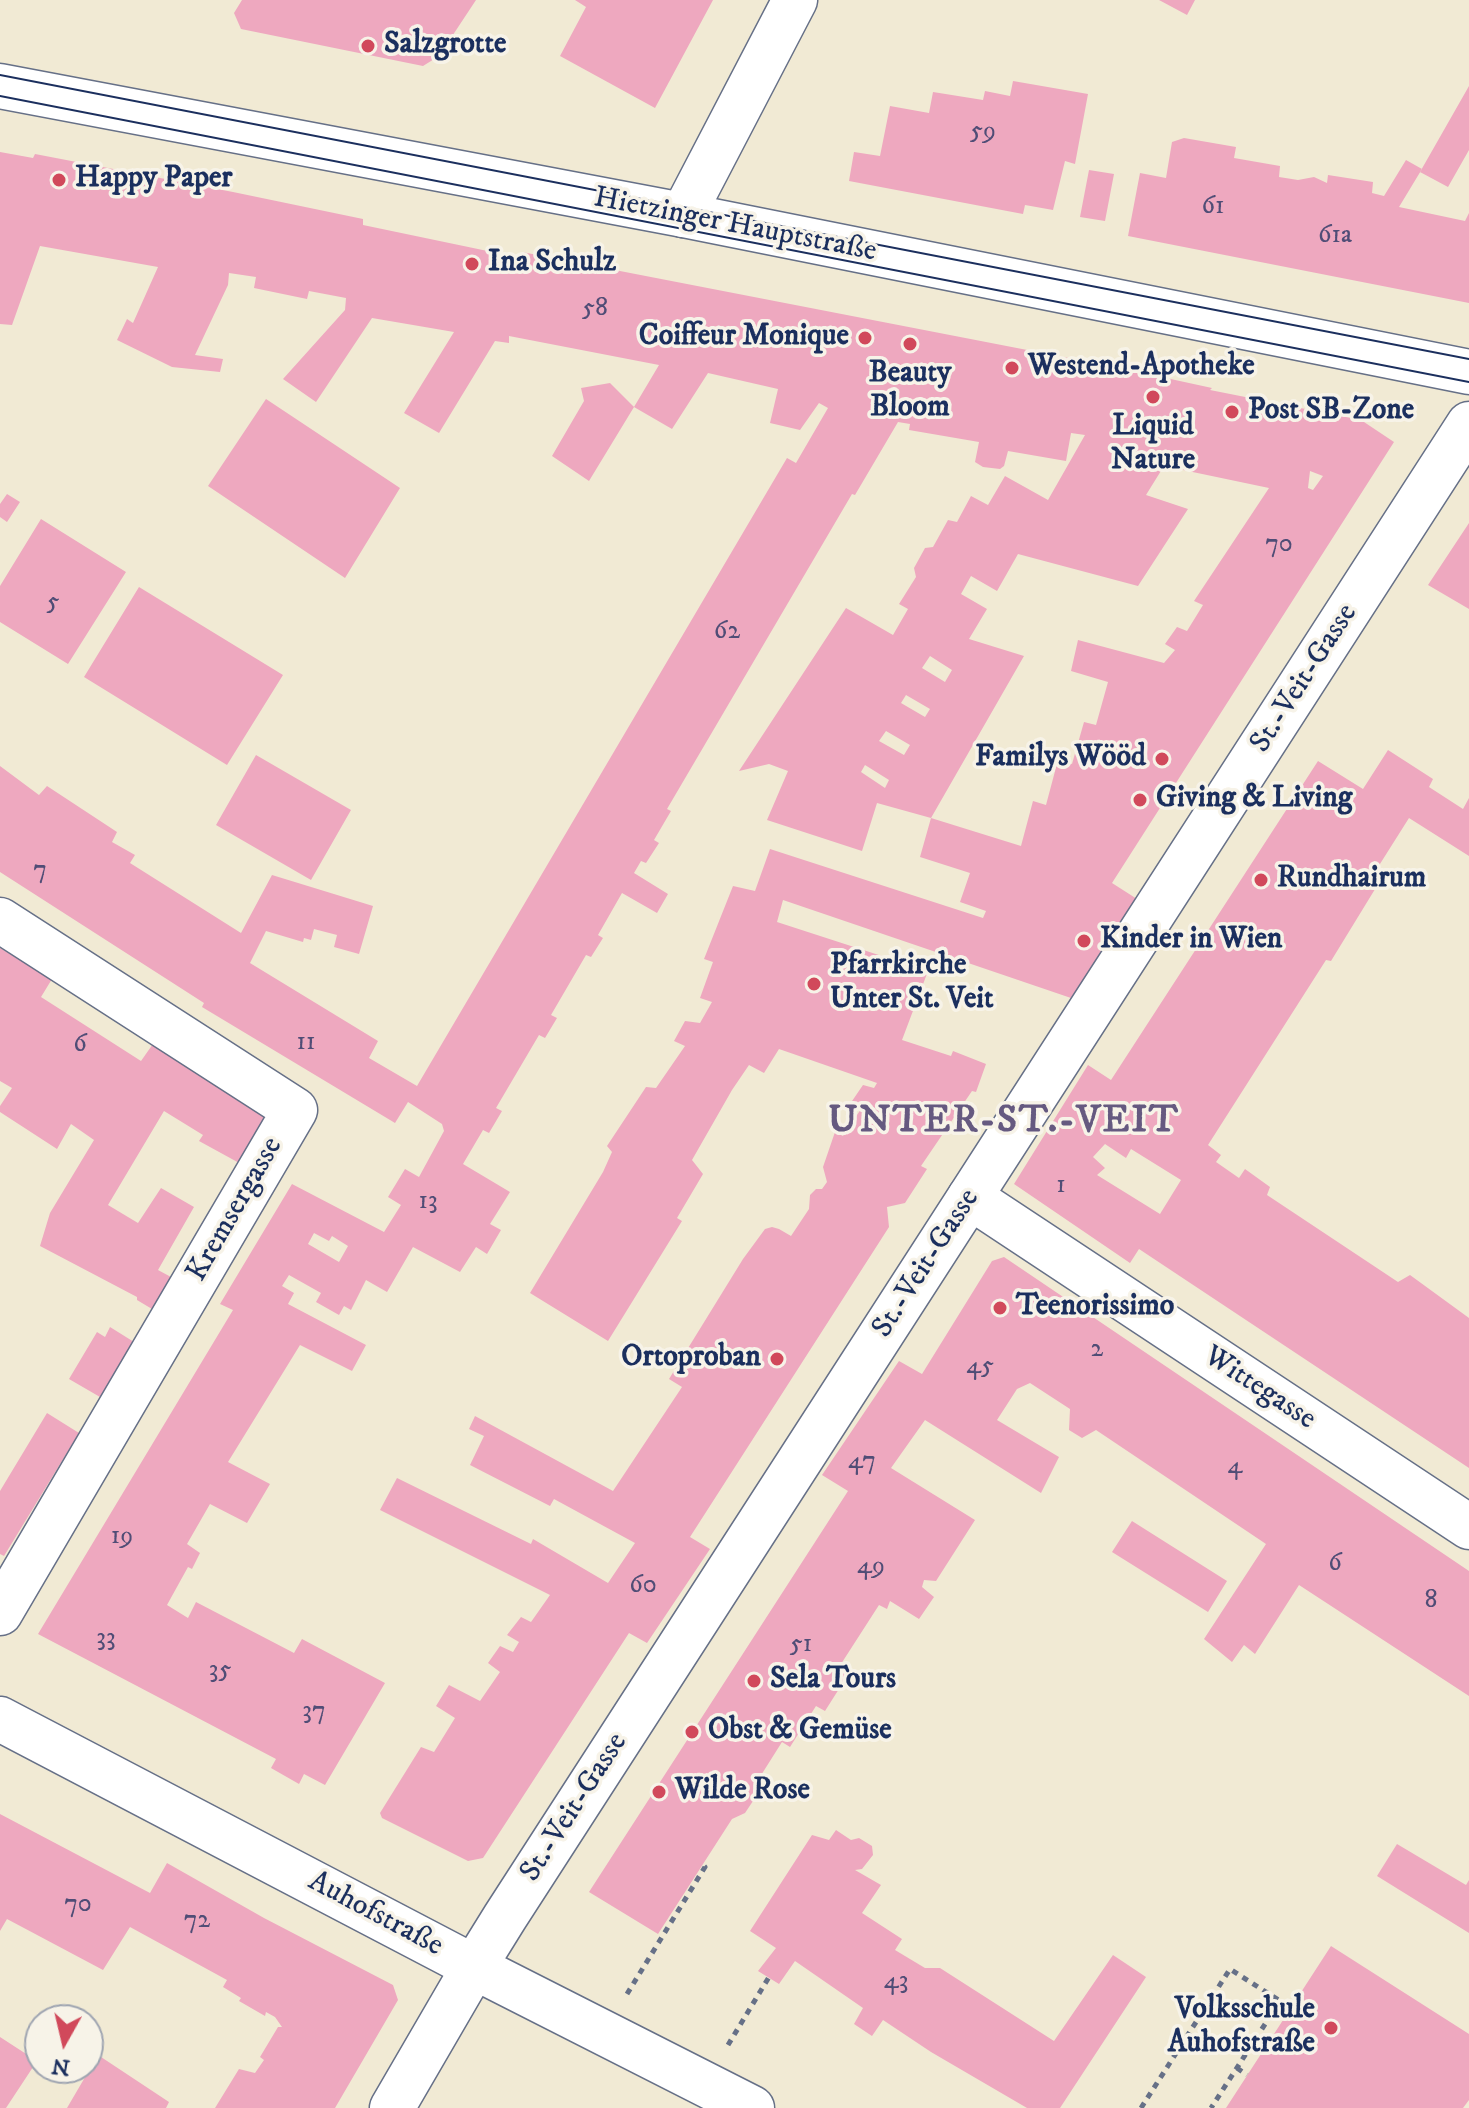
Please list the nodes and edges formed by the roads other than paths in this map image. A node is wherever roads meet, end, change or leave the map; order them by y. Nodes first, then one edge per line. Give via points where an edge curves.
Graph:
1 (795, 0) edge
2 (0, 86) edge
3 (683, 215) junction
4 (1469, 372) edge
5 (1469, 424) edge
6 (0, 920) edge
7 (970, 1197) junction
8 (1469, 1527) edge
9 (0, 1613) edge
10 (0, 1719) edge
11 (474, 1967) junction
12 (392, 2108) edge
13 (752, 2108) edge

1 - 3 street
2 - 3 street, Hietzinger Hauptstraße
3 - 4 street, Hietzinger Hauptstraße
5 - 7 street, St.-Veit-Gasse
6 - 9 street, Kremsergasse via 295,1110
7 - 8 street, Wittegasse
7 - 11 street, St.-Veit-Gasse
10 - 11 street, Auhofstraße
11 - 12 street, St.-Veit-Gasse
11 - 13 street, Auhofstraße

